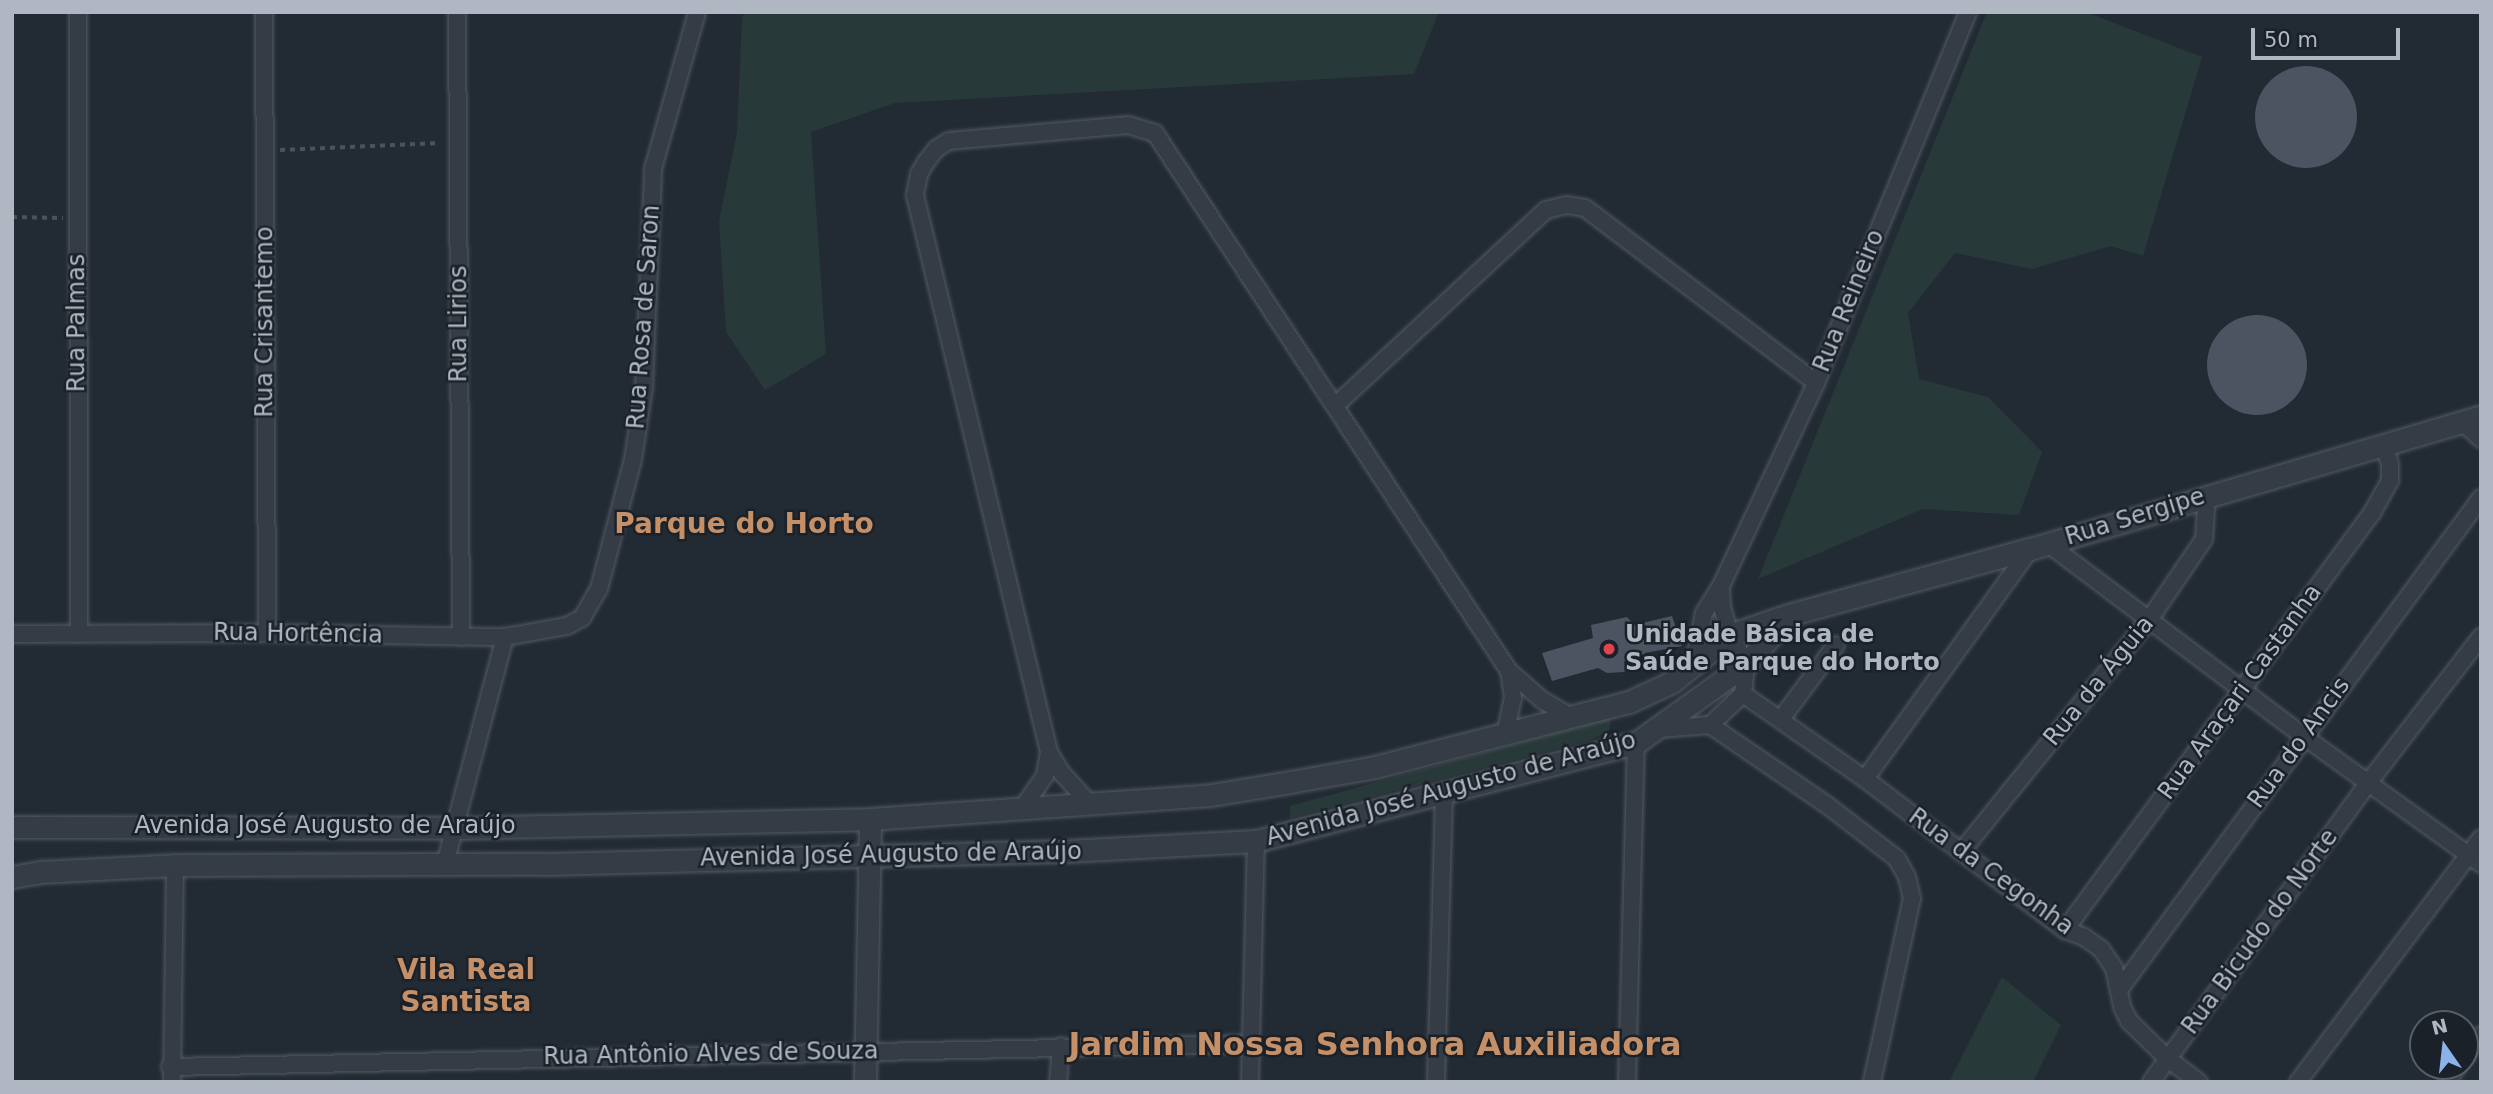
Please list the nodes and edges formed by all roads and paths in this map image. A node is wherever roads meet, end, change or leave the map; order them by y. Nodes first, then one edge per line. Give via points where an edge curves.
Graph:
1 (78, 12) edge
2 (264, 12) edge
3 (457, 12) edge
4 (697, 12) edge
5 (1968, 12) edge
6 (458, 142) junction
7 (264, 151) junction
8 (12, 217) edge
9 (77, 218) junction
10 (1816, 383) junction
11 (1336, 405) junction
12 (2471, 419) edge
13 (2481, 439) edge
14 (2384, 445) junction
15 (2207, 495) junction
16 (2481, 498) edge
17 (2038, 546) junction
18 (1721, 586) junction
19 (1788, 615) junction
20 (582, 618) joint
21 (2150, 620) junction
22 (267, 633) junction
23 (12, 634) edge
24 (79, 634) junction
25 (1730, 635) junction
26 (461, 637) junction
27 (505, 637) junction
28 (2481, 637) edge
29 (1836, 645) dead end
30 (1746, 664) junction
31 (1693, 668) junction
32 (1509, 671) junction
33 (2243, 689) junction
34 (1743, 694) junction
35 (1572, 717) junction
36 (1781, 719) junction
37 (1710, 724) junction
38 (1659, 729) junction
39 (1505, 735) junction
40 (2303, 736) junction
41 (1636, 743) junction
42 (1049, 752) junction
43 (1865, 779) junction
44 (2368, 783) junction
45 (1444, 794) junction
46 (1088, 803) junction
47 (1023, 807) junction
48 (870, 824) junction
49 (12, 827) edge
50 (456, 828) junction
51 (2481, 838) edge
52 (1256, 841) junction
53 (1961, 852) junction
54 (869, 855) junction
55 (2474, 859) edge
56 (445, 863) junction
57 (175, 865) junction
58 (12, 877) edge
59 (2065, 930) junction
60 (2119, 989) junction
61 (1251, 1044) junction
62 (1061, 1046) junction
63 (867, 1050) junction
64 (2168, 1059) junction
65 (171, 1074) edge
66 (865, 1082) edge
67 (1059, 1082) edge
68 (1250, 1082) edge
69 (1436, 1082) edge
70 (1627, 1082) edge
71 (1872, 1082) edge
72 (2151, 1082) edge
73 (2199, 1082) edge
74 (2298, 1082) edge

1 - 9 street, Rua Palmas
2 - 7 street, Rua Crisantemo
3 - 6 street, Rua Lirios
4 - 20 street, Rua Rosa de Saron via 653,169 644,388 632,459 599,589
5 - 10 street, Rua Reineiro
6 - 7 path
6 - 26 street, Rua Lirios
7 - 22 street, Rua Crisantemo
8 - 9 path
9 - 24 street, Rua Palmas
10 - 11 street via 1585,208 1566,205 1546,210
10 - 18 street, Rua Reineiro
11 - 32 street
11 - 42 street via 1155,132 1128,125 949,141 936,149 919,174 915,195
12 - 13 street
12 - 14 street, Rua Sergipe
14 - 15 street, Rua Sergipe
14 - 33 street, Rua Araçari Castanha via 2390,480 2372,513
15 - 17 street, Rua Sergipe
15 - 21 street, Rua da Águia via 2204,539
16 - 40 street, Rua do Ancis
17 - 19 street, Rua Sergipe
17 - 21 street
17 - 43 street
18 - 25 street
18 - 31 street, Rua Reineiro via 1704,613
19 - 25 street, Avenida José Augusto de Araújo
19 - 30 street, Avenida José Augusto de Araújo
20 - 27 street, Rua Hortência
21 - 33 street
21 - 53 street, Rua da Águia
22 - 24 street, Rua Hortência
22 - 26 street, Rua Hortência
23 - 24 street, Rua Hortência
25 - 30 street
25 - 31 street, Avenida José Augusto de Araújo
26 - 27 street, Rua Hortência
27 - 50 street
28 - 44 street, Rua Bicudo do Norte
29 - 36 street
30 - 34 street
30 - 38 street, Avenida José Augusto de Araújo
31 - 35 street, Avenida José Augusto de Araújo via 1629,702
32 - 35 street via 1542,700
32 - 39 street via 1513,698
33 - 40 street
33 - 59 street, Rua Araçari Castanha
34 - 36 street, Rua da Cegonha
34 - 37 street
35 - 39 street, Avenida José Augusto de Araújo
36 - 43 street, Rua da Cegonha
37 - 38 street
37 - 71 street via 1898,859 1907,877 1912,898
38 - 41 street, Avenida José Augusto de Araújo
39 - 46 street, Avenida José Augusto de Araújo via 1290,782 1211,794
40 - 44 street
40 - 60 street, Rua do Ancis
41 - 45 street, Avenida José Augusto de Araújo
41 - 70 street
42 - 46 street
42 - 47 street via 1045,775
43 - 53 street, Rua da Cegonha
44 - 55 street
44 - 64 street, Rua Bicudo do Norte
45 - 52 street, Avenida José Augusto de Araújo
45 - 69 street
46 - 47 street, Avenida José Augusto de Araújo
47 - 48 street, Avenida José Augusto de Araújo
48 - 50 street, Avenida José Augusto de Araújo
48 - 54 street
49 - 50 street, Avenida José Augusto de Araújo
50 - 56 street
51 - 55 street
52 - 54 street, Avenida José Augusto de Araújo
52 - 61 street
53 - 59 street, Rua da Cegonha
54 - 56 street, Avenida José Augusto de Araújo
54 - 63 street
55 - 74 street
56 - 57 street, Avenida José Augusto de Araújo
57 - 58 street, Avenida José Augusto de Araújo
57 - 65 street
59 - 60 street, Rua da Cegonha via 2101,949 2114,968
60 - 64 street, Rua da Cegonha via 2129,1021
61 - 62 street, Rua Antônio Alves de Souza
61 - 68 street
62 - 63 street, Rua Antônio Alves de Souza
62 - 67 street
63 - 65 street, Rua Antônio Alves de Souza
63 - 66 street
64 - 72 street, Rua Bicudo do Norte
64 - 73 street, Rua da Cegonha

